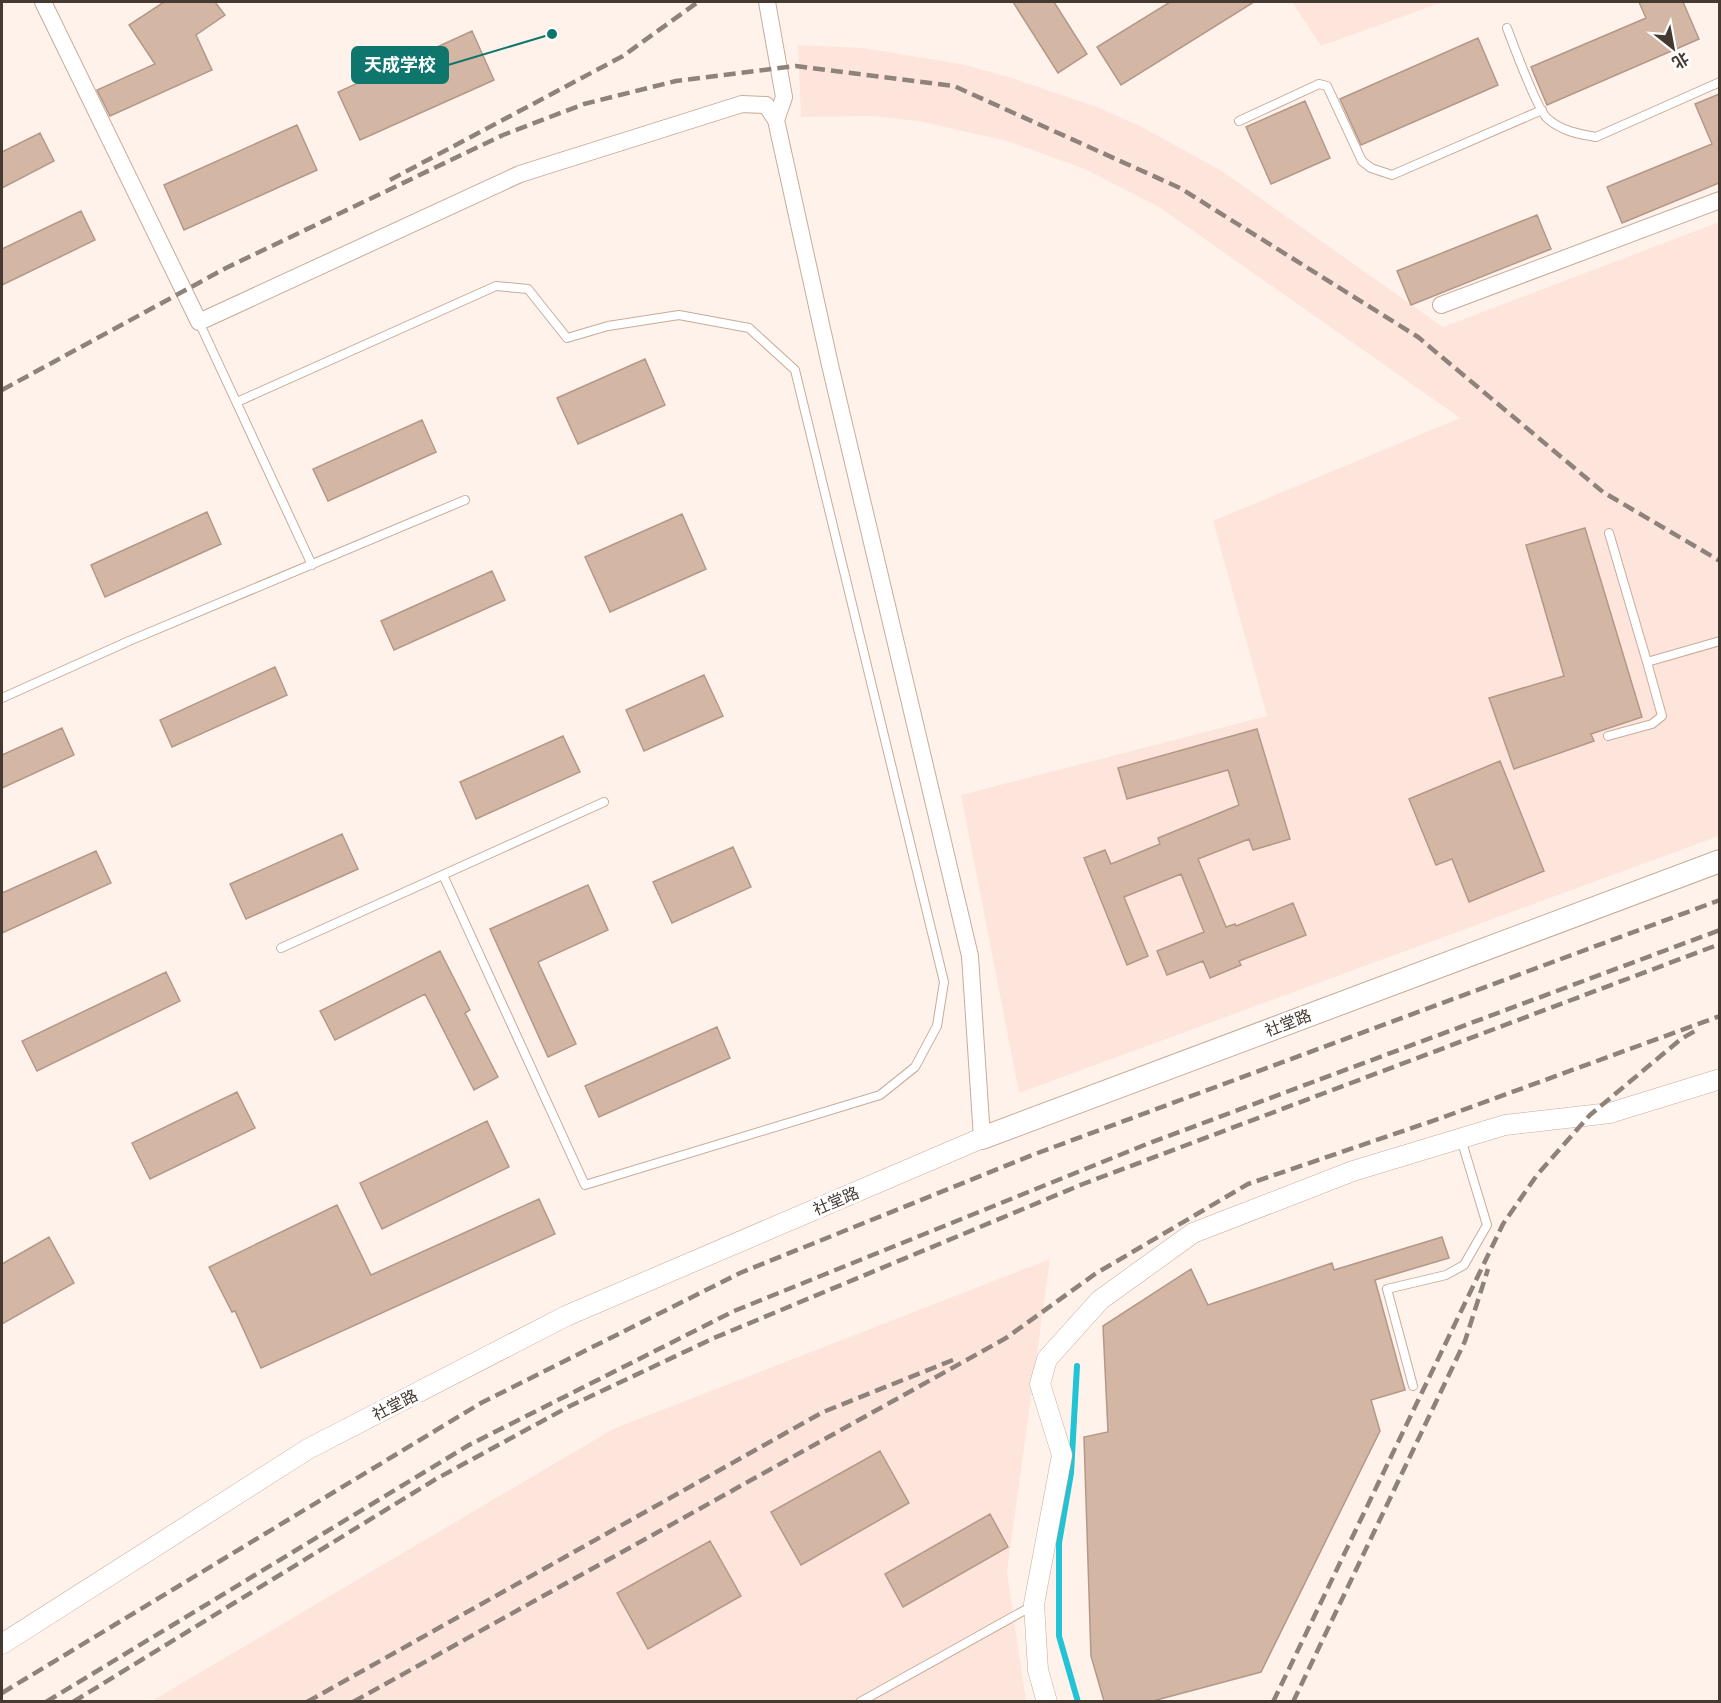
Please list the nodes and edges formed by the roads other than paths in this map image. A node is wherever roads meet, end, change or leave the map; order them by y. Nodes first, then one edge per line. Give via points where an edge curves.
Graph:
1 (43, 2) edge
2 (767, 2) edge
3 (1507, 28) dead end
4 (1719, 82) edge
5 (1542, 110) junction
6 (776, 120) junction
7 (1239, 121) dead end
8 (1719, 200) edge
9 (1441, 305) dead end
10 (200, 322) junction
11 (237, 402) junction
12 (465, 500) dead end
13 (1609, 533) dead end
14 (312, 565) junction
15 (1719, 641) edge
16 (1647, 662) junction
17 (2, 698) edge
18 (1608, 736) dead end
19 (603, 802) dead end
20 (1719, 861) edge
21 (443, 875) junction
22 (281, 948) dead end
23 (1719, 1079) edge
24 (982, 1138) junction
25 (1460, 1138) junction
26 (1413, 1386) dead end
27 (1034, 1604) junction
28 (2, 1644) edge
29 (860, 1701) edge
30 (1047, 1701) edge

1 - 10 street
2 - 6 street via 784,96
3 - 5 lane
4 - 5 lane via 1596,137 1567,131 1545,118
5 - 7 lane via 1392,175 1362,161 1327,86 1319,84
6 - 10 street via 766,105 742,104 520,174
6 - 24 street via 970,956
8 - 9 street
10 - 11 lane
11 - 14 lane
11 - 21 lane via 496,286 528,289 567,338 608,326 680,315 749,328 795,370 944,982 937,1026 915,1067 880,1095 585,1185
12 - 14 lane
13 - 16 lane
14 - 17 lane
15 - 16 lane
16 - 18 lane via 1662,716 1652,724
19 - 21 lane
20 - 24 main road, 社堂路
21 - 22 lane
23 - 25 street via 1610,1113 1505,1125
24 - 28 street, 社堂路 via 567,1316 308,1449
25 - 26 lane via 1487,1225 1464,1265 1446,1275 1387,1289
25 - 27 street via 1353,1171 1193,1233 1100,1300 1047,1359 1040,1384 1062,1455
27 - 29 lane
27 - 30 street via 1038,1670

